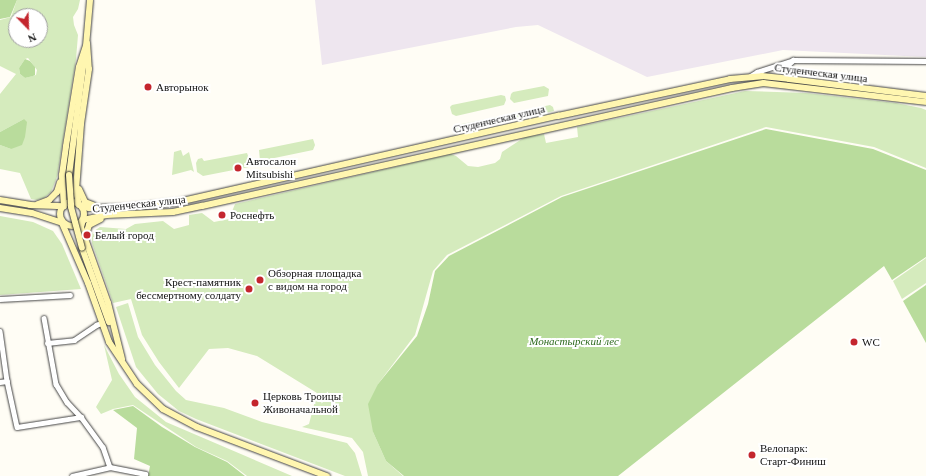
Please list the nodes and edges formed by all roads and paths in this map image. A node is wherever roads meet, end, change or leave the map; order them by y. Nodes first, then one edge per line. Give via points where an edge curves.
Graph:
1 (90, 0) edge
2 (87, 43) junction
3 (793, 60) junction
4 (926, 61) edge
5 (749, 77) junction
6 (789, 78) junction
7 (926, 96) edge
8 (926, 102) edge
9 (77, 163) junction
10 (62, 175) junction
11 (0, 200) edge
12 (30, 205) junction
13 (79, 205) junction
14 (64, 206) junction
15 (150, 206) junction
16 (106, 207) junction
17 (0, 208) edge
18 (150, 214) junction
19 (106, 215) junction
20 (83, 220) junction
21 (62, 223) junction
22 (85, 240) junction
23 (70, 295) dead end
24 (0, 299) edge
25 (44, 318) dead end
26 (102, 323) junction
27 (0, 331) edge
28 (47, 343) junction
29 (122, 359) junction
30 (7, 381) junction
31 (0, 382) edge
32 (81, 417) junction
33 (110, 467) junction
34 (145, 474) dead end
35 (72, 476) edge
36 (327, 476) edge

1 - 2 main road
2 - 9 main road via 89,69
2 - 10 main road via 79,67
2 - 29 main road, bridge via 69,175 71,207 82,248
3 - 4 street
3 - 5 street
3 - 6 street via 788,65
5 - 6 main road, Студенческая улица
5 - 15 main road, Студенческая улица via 730,79 178,202
6 - 7 main road, Студенческая улица
8 - 18 main road, Студенческая улица via 764,83 208,205
9 - 13 main road via 76,191
9 - 16 main road via 81,196 90,205
10 - 12 main road via 54,196 42,203
10 - 14 main road
11 - 12 main road
12 - 14 main road
13 - 14 main road via 74,203
13 - 16 main road, Студенческая улица via 89,208
13 - 20 main road via 83,210
14 - 21 main road via 59,214
15 - 16 main road, Студенческая улица
15 - 18 main road
17 - 21 main road via 32,213
18 - 19 main road, Студенческая улица
19 - 20 main road, Студенческая улица
19 - 22 main road via 89,225
20 - 21 main road via 73,226
20 - 22 main road via 81,227
21 - 26 main road
22 - 29 main road via 108,304
23 - 24 street
25 - 28 street
26 - 28 street via 74,340
26 - 29 main road via 109,342
27 - 30 street
28 - 32 street via 56,384 67,402
29 - 36 main road via 128,372 149,396 178,418
30 - 31 street
30 - 32 street via 17,427
32 - 33 street via 103,447
33 - 34 street
33 - 35 street

